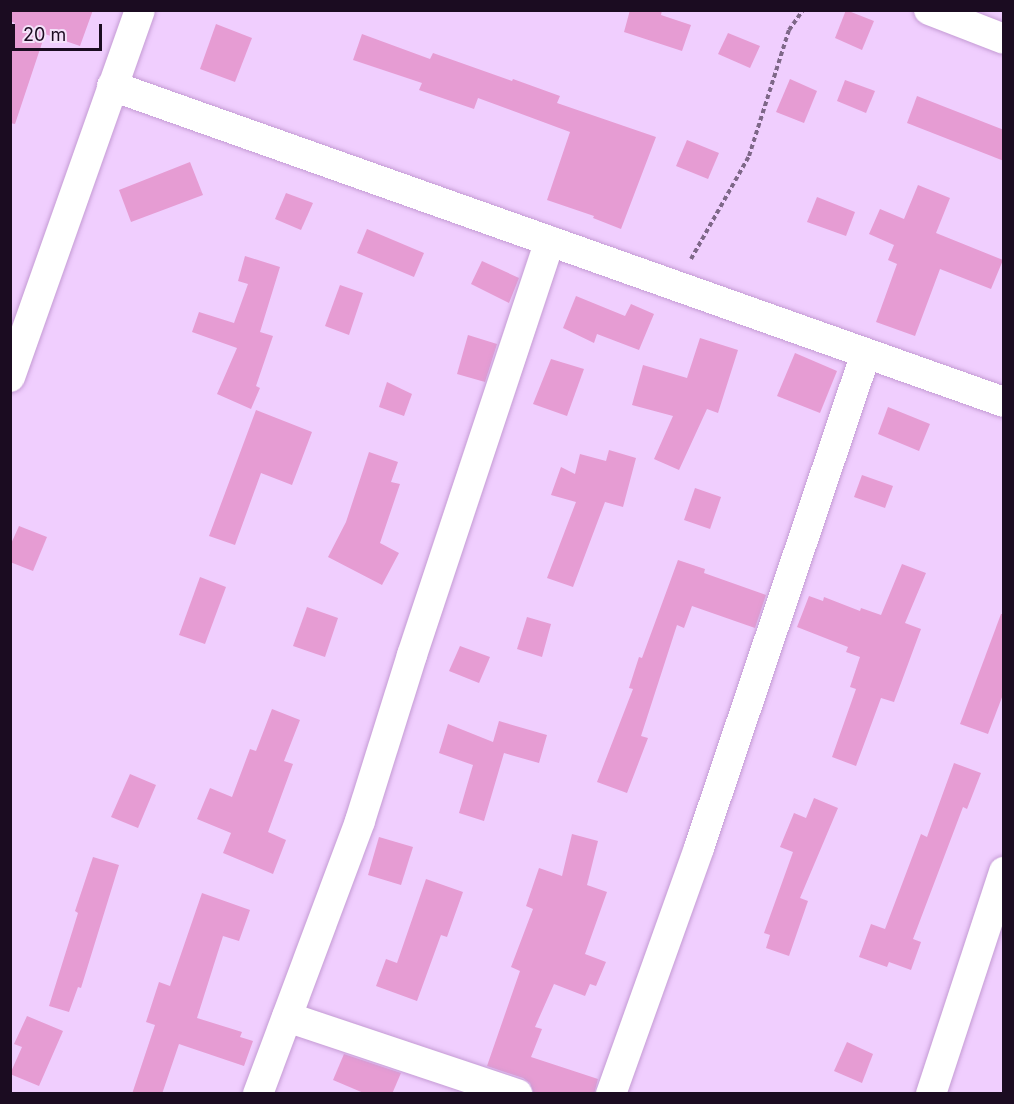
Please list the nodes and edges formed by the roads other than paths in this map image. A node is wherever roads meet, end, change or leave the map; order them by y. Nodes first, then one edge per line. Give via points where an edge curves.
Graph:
1 (140, 10) edge
2 (929, 10) edge
3 (1004, 39) edge
4 (112, 86) junction
5 (550, 241) junction
6 (866, 353) junction
7 (10, 377) edge
8 (1004, 402) edge
9 (1004, 872) edge
10 (287, 1017) junction
11 (258, 1094) edge
12 (517, 1094) edge
13 (610, 1094) edge
14 (931, 1094) edge

1 - 4 street
2 - 3 street
4 - 5 street
4 - 7 street
5 - 6 street
5 - 10 street via 360,821
6 - 8 street
6 - 13 street via 699,848
9 - 14 street
10 - 11 street
10 - 12 street

